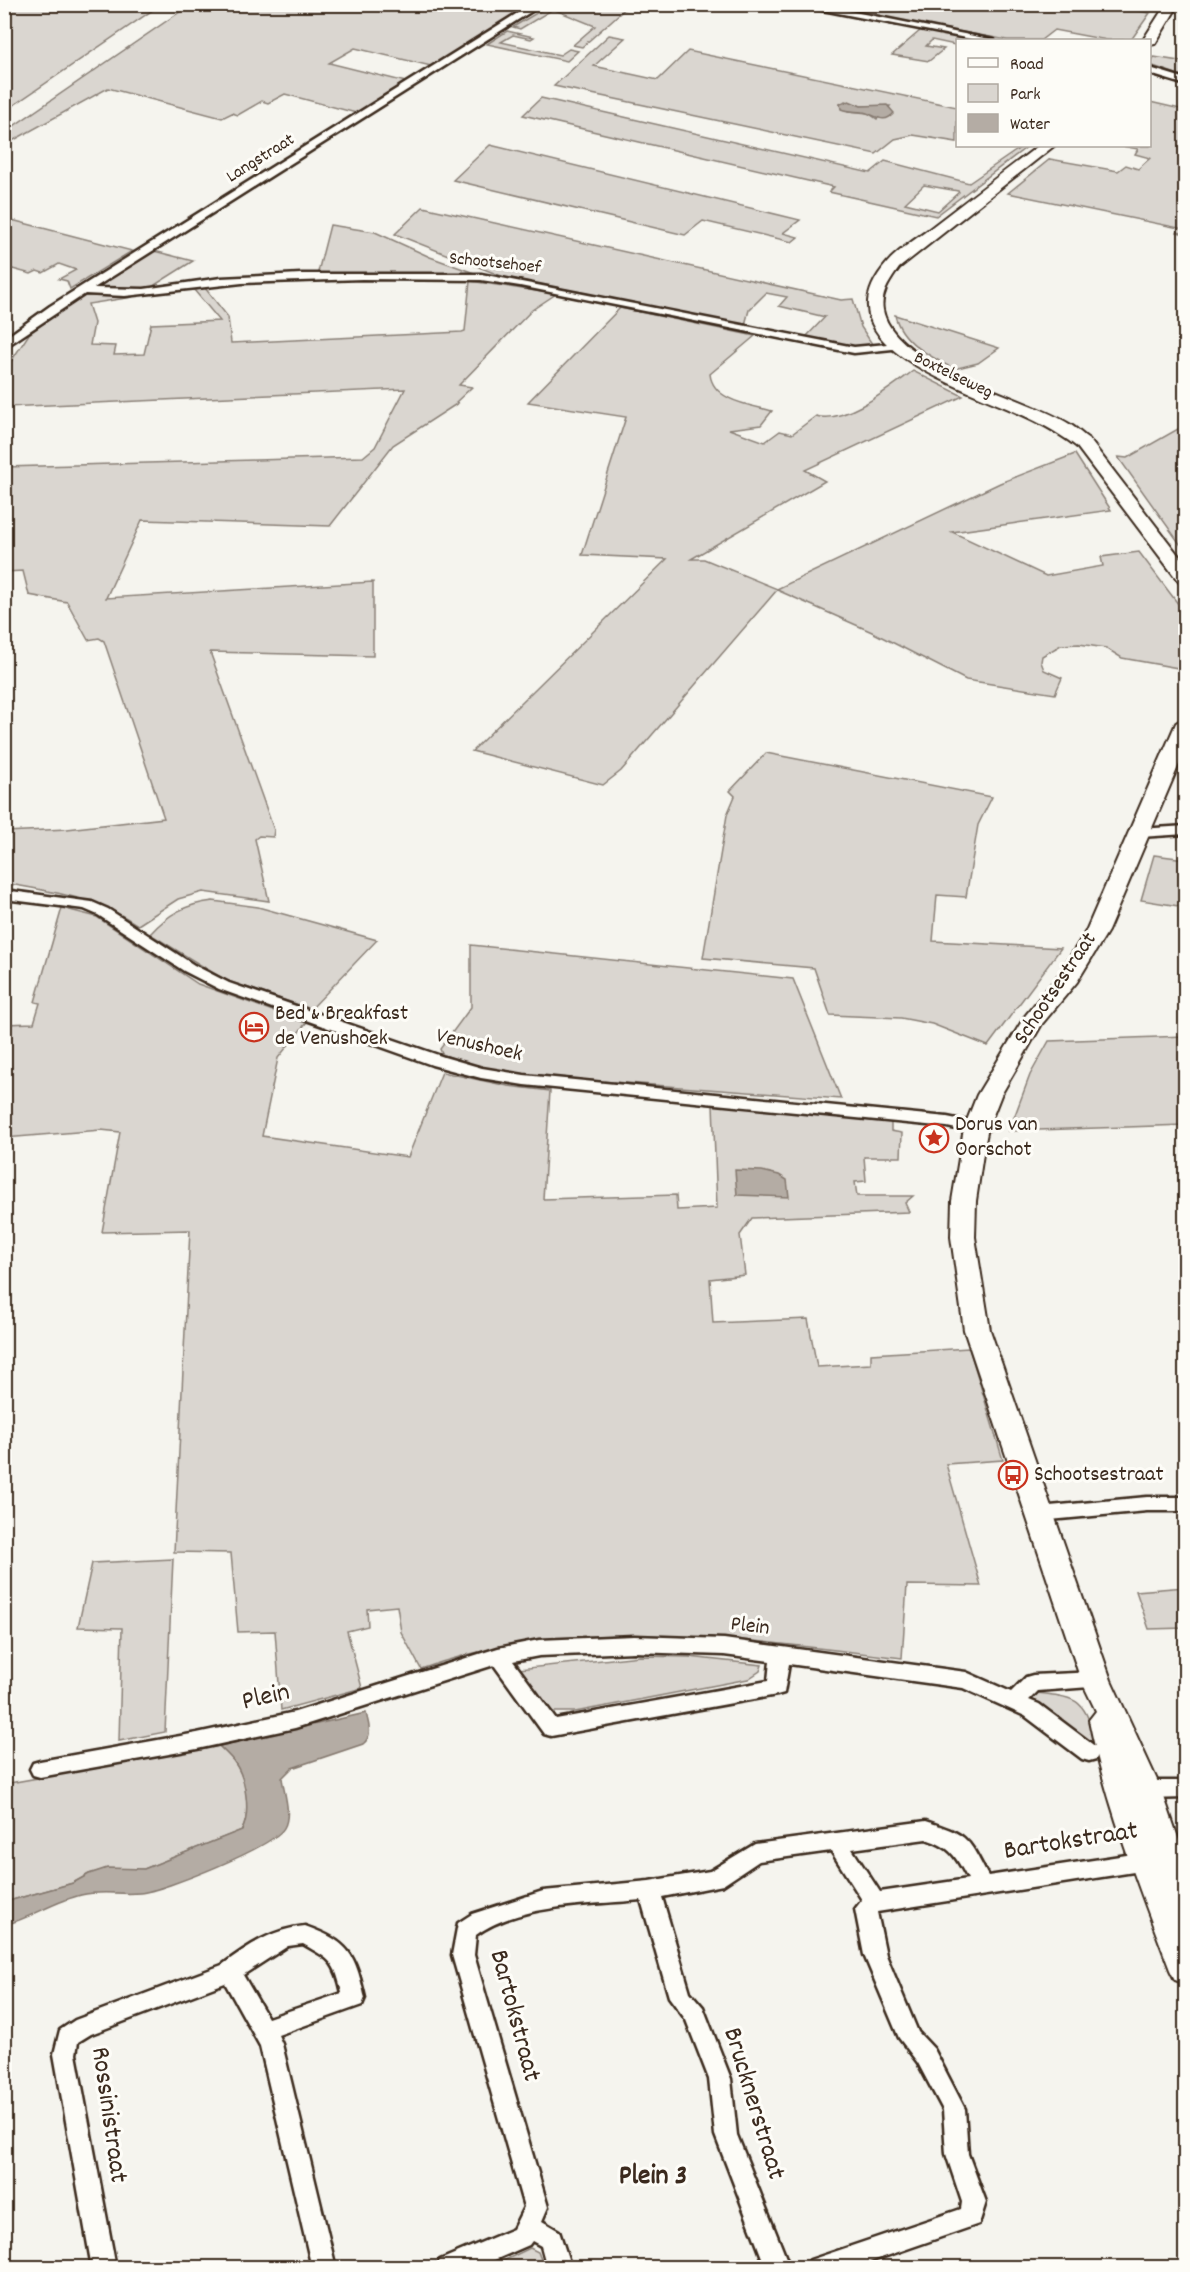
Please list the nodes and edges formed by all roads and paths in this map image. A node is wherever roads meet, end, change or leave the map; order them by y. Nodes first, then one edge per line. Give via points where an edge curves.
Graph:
1 (539, 4) edge
2 (796, 4) edge
3 (1173, 4) edge
4 (984, 39) edge
5 (1150, 39) edge
6 (1151, 72) edge
7 (1185, 82) edge
8 (1046, 147) edge
9 (82, 290) junction
10 (4, 345) edge
11 (898, 346) junction
12 (1185, 578) edge
13 (1185, 723) edge
14 (1185, 830) edge
15 (1140, 833) junction
16 (4, 894) edge
17 (976, 1128) junction
18 (1185, 1503) edge
19 (1039, 1514) junction
20 (780, 1655) junction
21 (498, 1656) junction
22 (1100, 1688) junction
23 (1015, 1701) junction
24 (1089, 1753) dead end
25 (40, 1769) dead end
26 (1115, 1772) junction
27 (1185, 1789) edge
28 (1146, 1791) junction
29 (838, 1844) junction
30 (1157, 1860) junction
31 (982, 1886) junction
32 (649, 1890) junction
33 (875, 1902) junction
34 (1185, 1934) edge
35 (1185, 1970) edge
36 (230, 1972) junction
37 (263, 2030) junction
38 (529, 2226) junction
39 (104, 2268) edge
40 (324, 2268) edge
41 (448, 2268) edge
42 (560, 2268) edge
43 (778, 2268) edge
44 (818, 2268) edge

1 - 9 street, Langstraat
2 - 4 street
3 - 5 main road
6 - 7 street
8 - 11 main road, Boxtelseweg via 886,273 874,304 884,331
9 - 10 street, Langstraat
9 - 11 street, Schootsehoef via 145,294 240,280 481,277 854,350
11 - 12 main road, Boxtelseweg via 919,363 1064,428 1083,443
13 - 15 main road
14 - 15 street
15 - 17 main road, Schootsestraat via 1097,931 1006,1063
16 - 17 street, Venushoek via 87,905 224,986 482,1073
17 - 19 main road, Schootsestraat via 964,1201 966,1266 978,1330
18 - 19 street
19 - 22 main road, Schootsestraat
20 - 21 street, Plein via 724,1647 633,1644 540,1648
20 - 21 street, Plein via 777,1687 551,1728
20 - 23 street, Plein via 966,1680
21 - 25 street, Plein via 295,1720
22 - 23 street via 1034,1683
22 - 26 main road, Schootsestraat
22 - 28 main road, Schootsestraat
23 - 24 street, Plein
26 - 28 street
26 - 30 main road, Schootsestraat
27 - 28 street
28 - 30 main road, Schootsestraat
29 - 31 street, Bartokstraat via 926,1830 954,1840
29 - 32 street, Bartokstraat via 755,1853 715,1879
29 - 33 street
30 - 31 street, Bartokstraat
30 - 34 main road, Schootsestraat
30 - 35 main road, Schootsestraat
31 - 33 street, Bartokstraat
32 - 38 street, Bartokstraat via 543,1900 480,1920 466,1930 463,1955 536,2207
32 - 43 street, Brucknerstraat via 680,1997 695,2014 720,2079 726,2135
33 - 44 street via 866,1909 875,1955 910,2038 926,2056 954,2109 957,2154 974,2202 971,2216
36 - 37 street
36 - 37 street, Rossinistraat via 285,1937 304,1935 332,1948 346,1963 354,1998
36 - 39 street, Rossinistraat via 83,2027 68,2037 65,2054
37 - 40 street via 271,2044
38 - 41 street via 521,2237
38 - 42 street via 550,2239

